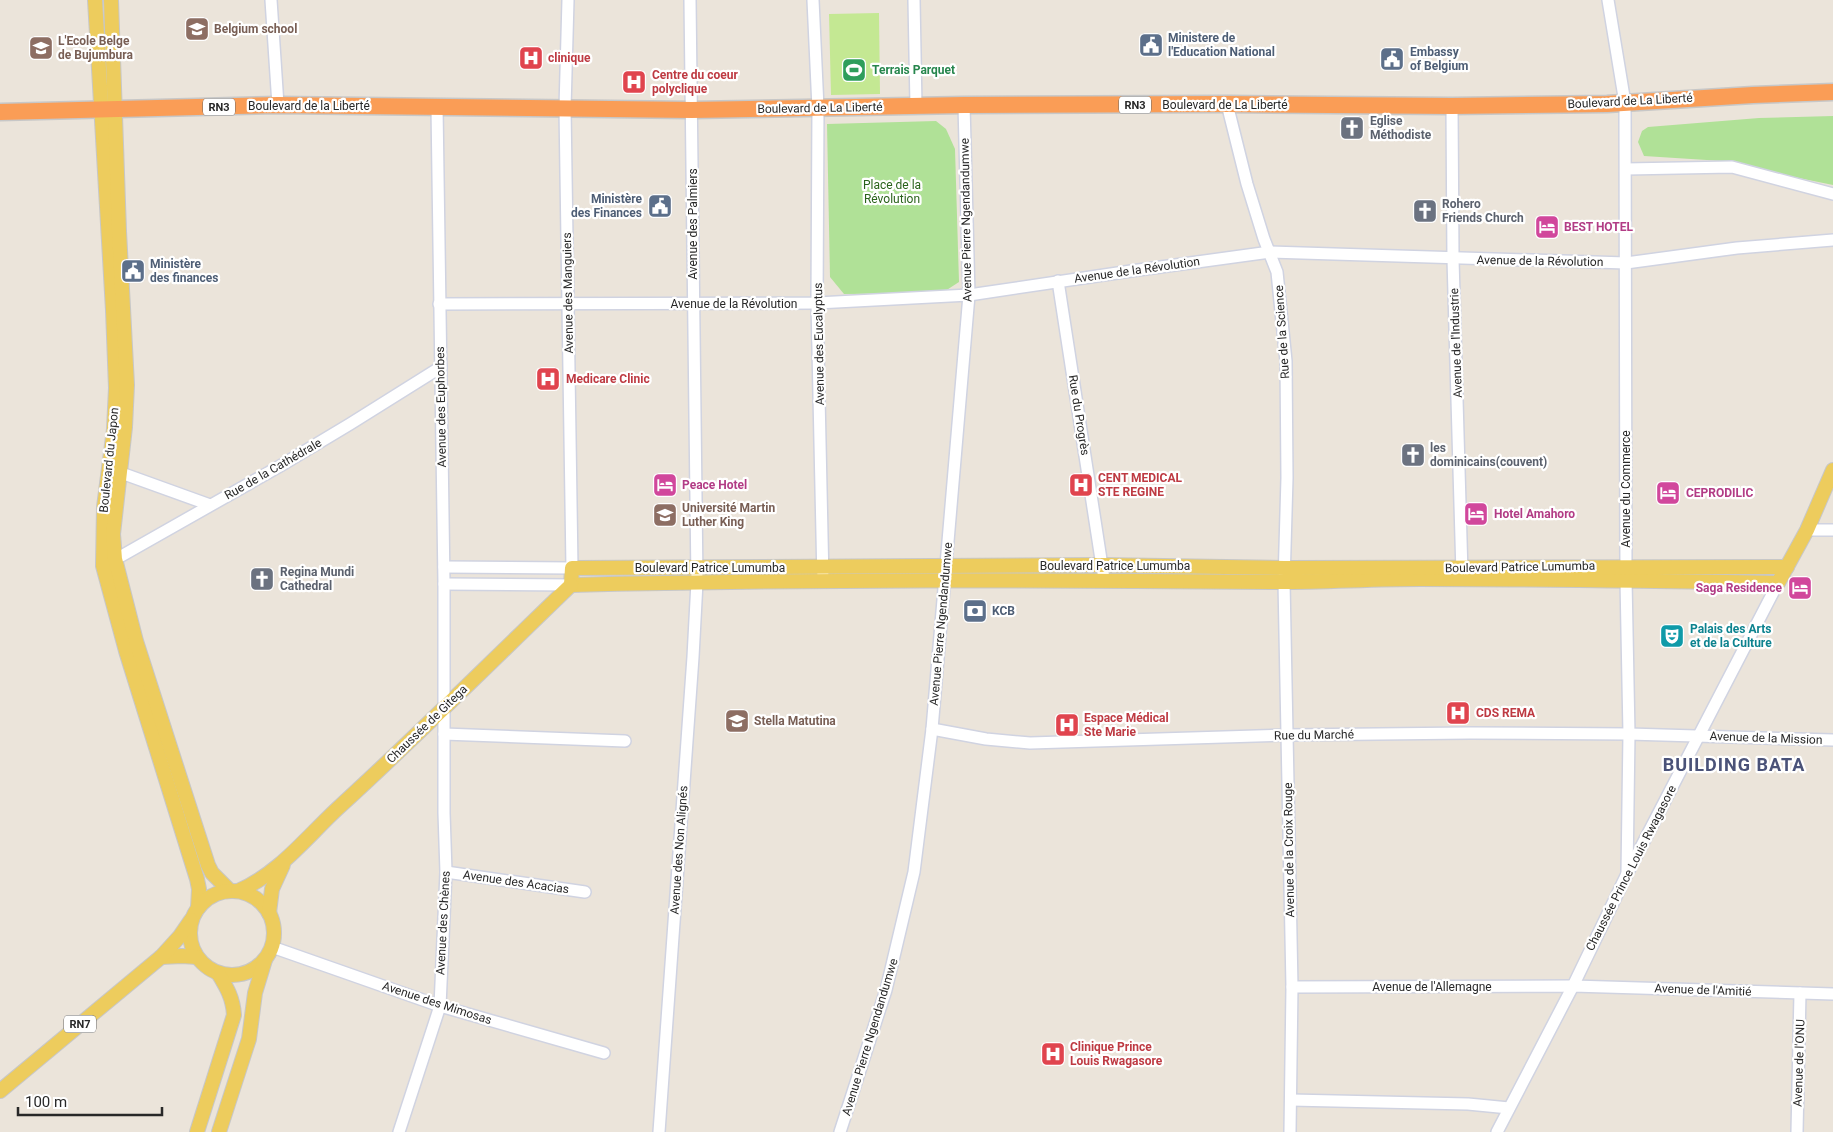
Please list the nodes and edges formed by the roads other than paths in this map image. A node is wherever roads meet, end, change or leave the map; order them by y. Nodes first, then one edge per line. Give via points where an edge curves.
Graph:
1 (95, 0) edge
2 (111, 0) edge
3 (271, 0) edge
4 (568, 0) edge
5 (684, 0) edge
6 (692, 0) edge
7 (813, 0) edge
8 (914, 0) edge
9 (1608, 0) edge
10 (1833, 92) edge
11 (1625, 103) junction
12 (1227, 104) junction
13 (278, 105) junction
14 (916, 106) junction
15 (964, 106) junction
16 (1452, 106) junction
17 (437, 107) junction
18 (565, 108) junction
19 (818, 108) junction
20 (108, 110) junction
21 (692, 110) junction
22 (0, 112) edge
23 (1626, 169) junction
24 (1833, 194) edge
25 (1833, 240) edge
26 (1270, 252) junction
27 (1453, 258) junction
28 (1626, 263) junction
29 (1058, 281) junction
30 (969, 295) junction
31 (817, 303) junction
32 (440, 304) junction
33 (567, 304) junction
34 (693, 304) junction
35 (441, 367) junction
36 (114, 470) junction
37 (1833, 470) edge
38 (210, 504) junction
39 (1807, 530) junction
40 (1833, 530) edge
41 (109, 563) junction
42 (823, 566) junction
43 (946, 566) junction
44 (444, 567) junction
45 (1786, 567) junction
46 (572, 568) junction
47 (1103, 572) junction
48 (1626, 573) junction
49 (1462, 574) junction
50 (696, 575) junction
51 (1285, 575) junction
52 (823, 581) junction
53 (945, 581) junction
54 (1778, 583) junction
55 (444, 584) junction
56 (570, 585) junction
57 (444, 707) junction
58 (932, 729) junction
59 (444, 734) junction
60 (1629, 734) junction
61 (1286, 735) junction
62 (1698, 736) junction
63 (1833, 740) edge
64 (625, 741) dead end
65 (163, 748) junction
66 (284, 862) junction
67 (446, 872) junction
68 (1627, 874) junction
69 (233, 890) junction
70 (585, 892) dead end
71 (195, 913) junction
72 (269, 913) junction
73 (269, 952) junction
74 (161, 957) junction
75 (197, 957) junction
76 (218, 973) junction
77 (1573, 986) junction
78 (1292, 987) junction
79 (1800, 993) junction
80 (1833, 994) edge
81 (440, 1006) junction
82 (604, 1053) dead end
83 (0, 1091) edge
84 (1291, 1100) junction
85 (1509, 1108) junction
86 (197, 1132) edge
87 (219, 1132) edge
88 (399, 1132) edge
89 (659, 1132) edge
90 (840, 1132) edge
91 (1290, 1132) edge
92 (1497, 1132) edge
93 (1797, 1132) edge

1 - 20 main road, Boulevard du Japon
2 - 20 main road, Boulevard du Japon
3 - 13 street
4 - 18 street, Avenue des Manguiers
5 - 6 street
6 - 21 street, Avenue des Palmiers
7 - 19 street, Avenue des Eucalyptus
8 - 14 street
9 - 11 street, Avenue du Commerce
10 - 11 highway, Boulevard de La Liberté / RN3
11 - 16 highway, Boulevard de La Liberté / RN3
11 - 23 street, Avenue du Commerce
12 - 15 highway, Boulevard de La Liberté / RN3
12 - 16 highway, Boulevard de La Liberté / RN3
12 - 26 street, Rue de la Science via 1247,184
13 - 17 highway, Boulevard de la Liberté / RN3
13 - 20 highway, Boulevard de la Liberté / RN3
14 - 15 highway, Boulevard de La Liberté / RN3
14 - 19 highway, Boulevard de La Liberté / RN3
15 - 30 street, Avenue Pierre Ngendandumwe
16 - 27 street, Avenue de l'Industrie
17 - 18 highway, Boulevard de La Liberté / RN3
17 - 32 street, Avenue des Euphorbes
18 - 21 highway, Boulevard de La Liberté / RN3
18 - 33 street, Avenue des Manguiers
19 - 21 highway, Boulevard de La Liberté / RN3
19 - 31 street, Avenue des Eucalyptus
20 - 22 highway, Boulevard de la Liberté / RN3
20 - 36 main road, Boulevard du Japon via 121,362 127,406
21 - 34 street, Avenue des Palmiers
23 - 24 street via 1732,168
23 - 28 street, Avenue du Commerce
25 - 28 street, Avenue de la Révolution via 1737,248
26 - 27 street, Avenue de la Révolution
26 - 29 street, Avenue de la Révolution
26 - 51 street, Rue de la Science via 1277,272 1286,360
27 - 28 street, Avenue de la Révolution
27 - 49 street, Avenue de l'Industrie
28 - 48 street, Avenue du Commerce
29 - 30 street, Avenue de la Révolution
29 - 47 street, Rue du Progrès
30 - 31 street, Avenue de la Révolution
30 - 43 street, Avenue Pierre Ngendandumwe
31 - 34 street, Avenue de la Révolution
31 - 42 street, Avenue des Eucalyptus
32 - 33 street, Avenue de la Révolution
32 - 35 street, Avenue des Euphorbes
33 - 34 street, Avenue de la Révolution
33 - 46 street, Avenue des Manguiers
34 - 50 street, Avenue des Palmiers
35 - 38 street, Rue de la Cathédrale via 350,424
35 - 44 street, Avenue des Euphorbes
36 - 38 street
36 - 41 main road, Boulevard du Japon
37 - 39 main road, Chaussée Prince Louis Rwagasore
38 - 41 street, Rue de la Cathédrale
39 - 40 street
39 - 45 main road, Chaussée Prince Louis Rwagasore
41 - 65 main road, Boulevard du Japon via 136,641
42 - 43 main road, Boulevard Patrice Lumumba
42 - 50 main road, Boulevard Patrice Lumumba
42 - 52 street, Avenue des Eucalyptus
43 - 47 main road, Boulevard Patrice Lumumba
43 - 53 street, Avenue Pierre Ngendandumwe
44 - 46 street, Boulevard Patrice Lumumba
44 - 55 street, Avenue des Euphorbes
45 - 48 main road, Boulevard Patrice Lumumba
45 - 54 main road, Chaussée Prince Louis Rwagasore
46 - 50 main road, Boulevard Patrice Lumumba
46 - 56 main road
47 - 51 main road, Boulevard Patrice Lumumba
47 - 53 main road, Boulevard Patrice Lumumba
48 - 49 main road, Boulevard Patrice Lumumba
48 - 54 main road, Boulevard Patrice Lumumba
48 - 60 street, Avenue du Commerce
49 - 51 main road, Boulevard Patrice Lumumba
50 - 52 main road, Boulevard Patrice Lumumba
50 - 56 main road, Boulevard Patrice Lumumba
50 - 89 street, Avenue des Non Alignés
51 - 61 street, Avenue de la Croix Rouge
52 - 53 main road, Boulevard Patrice Lumumba
53 - 58 street, Avenue Pierre Ngendandumwe
54 - 62 street, Chaussée Prince Louis Rwagasore
55 - 56 street, Boulevard Patrice Lumumba
55 - 57 street, Avenue des Euphorbes
56 - 57 main road, Chaussée de Gitega
57 - 59 street, Avenue des Chènes
57 - 66 main road, Chaussée de Gitega
58 - 61 street, Rue du Marché via 986,740 1030,742
58 - 90 street, Avenue Pierre Ngendandumwe via 914,872 886,990
59 - 64 street
59 - 67 street, Avenue des Chènes
60 - 61 street, Rue du Marché
60 - 62 street, Rue du Marché
60 - 68 street, Avenue du Commerce
61 - 78 street, Avenue de la Croix Rouge
62 - 63 street, Avenue de la Mission
62 - 68 street, Chaussée Prince Louis Rwagasore
65 - 69 main road, Boulevard du Japon via 208,865 212,873
65 - 71 main road, Boulevard du Japon via 197,879
66 - 69 main road, Chaussée de Gitega via 261,880
66 - 72 main road, Chaussée de Gitega via 272,889
67 - 70 street, Avenue des Acacias
67 - 81 street, Avenue des Chènes
68 - 77 street, Chaussée Prince Louis Rwagasore
69 - 71 main road via 212,895
69 - 72 main road via 250,894
71 - 74 main road, RN7
71 - 75 main road via 190,938
72 - 73 main road via 274,935
73 - 76 main road via 250,972 239,975
73 - 81 street, Avenue des Mimosas
73 - 87 main road via 255,993 250,1039
74 - 75 main road
74 - 83 main road, RN7
75 - 76 main road
76 - 86 main road via 230,991 234,1015
77 - 78 street, Avenue de l'Allemagne
77 - 79 street, Avenue de l'Amitié
77 - 85 street, Chaussée Prince Louis Rwagasore
78 - 84 street, Avenue de la Croix Rouge
79 - 80 street, Avenue de l'Amitié
79 - 93 street, Avenue de l'ONU
81 - 82 street, Avenue des Mimosas
81 - 88 street, Avenue des Chènes
84 - 85 street
84 - 91 street, Avenue de la Croix Rouge
85 - 92 street, Chaussée Prince Louis Rwagasore

